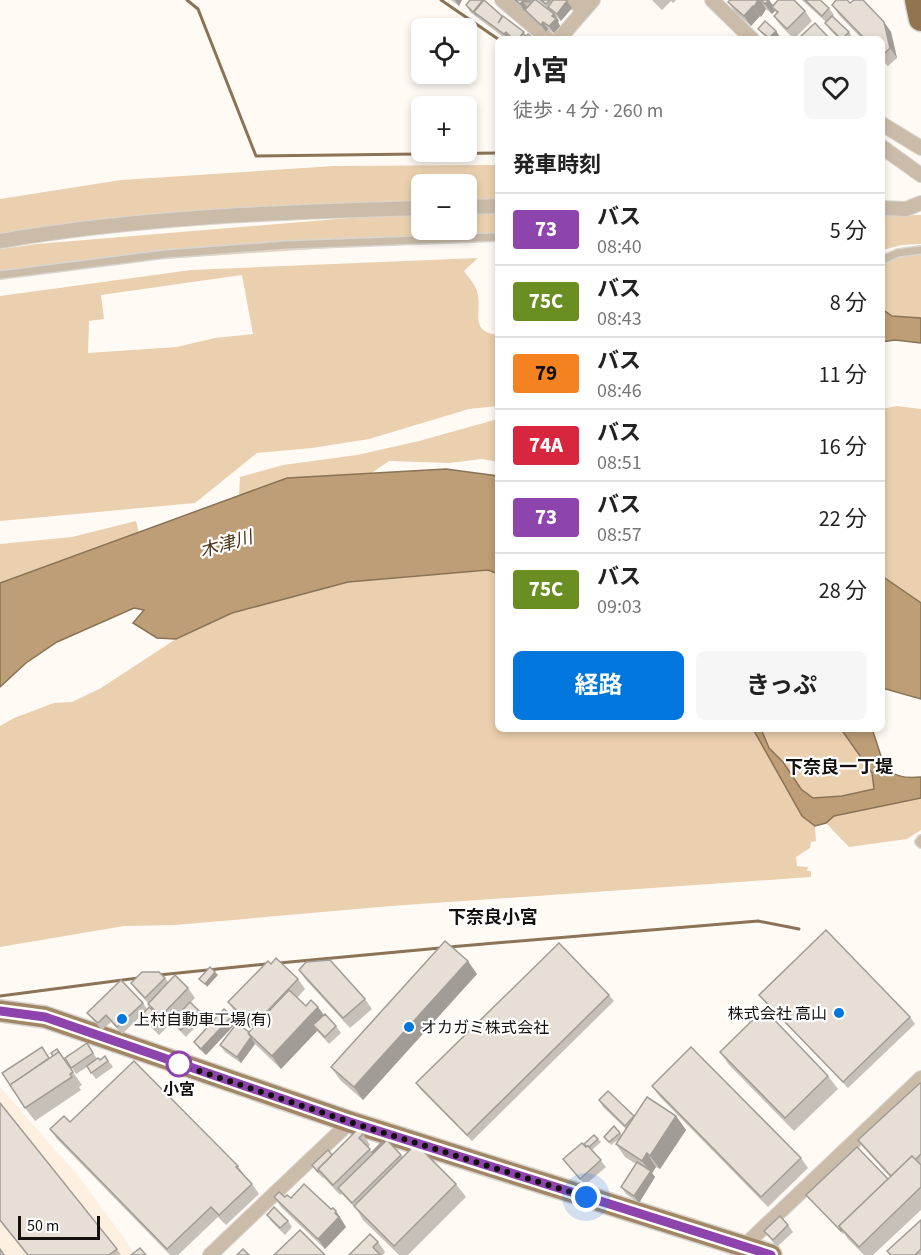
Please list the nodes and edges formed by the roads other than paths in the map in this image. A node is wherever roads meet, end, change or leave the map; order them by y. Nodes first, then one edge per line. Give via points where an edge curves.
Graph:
1 (502, 0) edge
2 (572, 0) edge
3 (712, 0) edge
4 (737, 0) edge
5 (917, 0) edge
6 (588, 5) edge
7 (726, 14) junction
8 (921, 19) edge
9 (544, 36) edge
10 (562, 36) edge
11 (749, 36) edge
12 (885, 126) edge
13 (921, 148) edge
14 (885, 149) edge
15 (921, 175) edge
16 (921, 203) edge
17 (495, 206) edge
18 (477, 207) edge
19 (411, 208) edge
20 (885, 208) edge
21 (495, 237) edge
22 (0, 241) edge
23 (921, 250) edge
24 (885, 259) edge
25 (0, 275) edge
26 (921, 839) edge
27 (921, 844) edge
28 (0, 1011) edge
29 (921, 1078) edge
30 (350, 1122) junction
31 (744, 1246) junction
32 (210, 1255) edge
33 (771, 1255) edge

1 - 9 street
2 - 6 street
3 - 7 street
4 - 7 street
5 - 8 highway
6 - 10 street
7 - 11 street
12 - 13 street
14 - 15 street
16 - 20 street via 906,209
17 - 18 street
19 - 22 street via 162,222 62,230
21 - 25 lane via 166,254
23 - 24 lane
26 - 27 lane
28 - 30 main road via 45,1017
29 - 31 street
30 - 31 main road
30 - 32 street
31 - 33 main road

